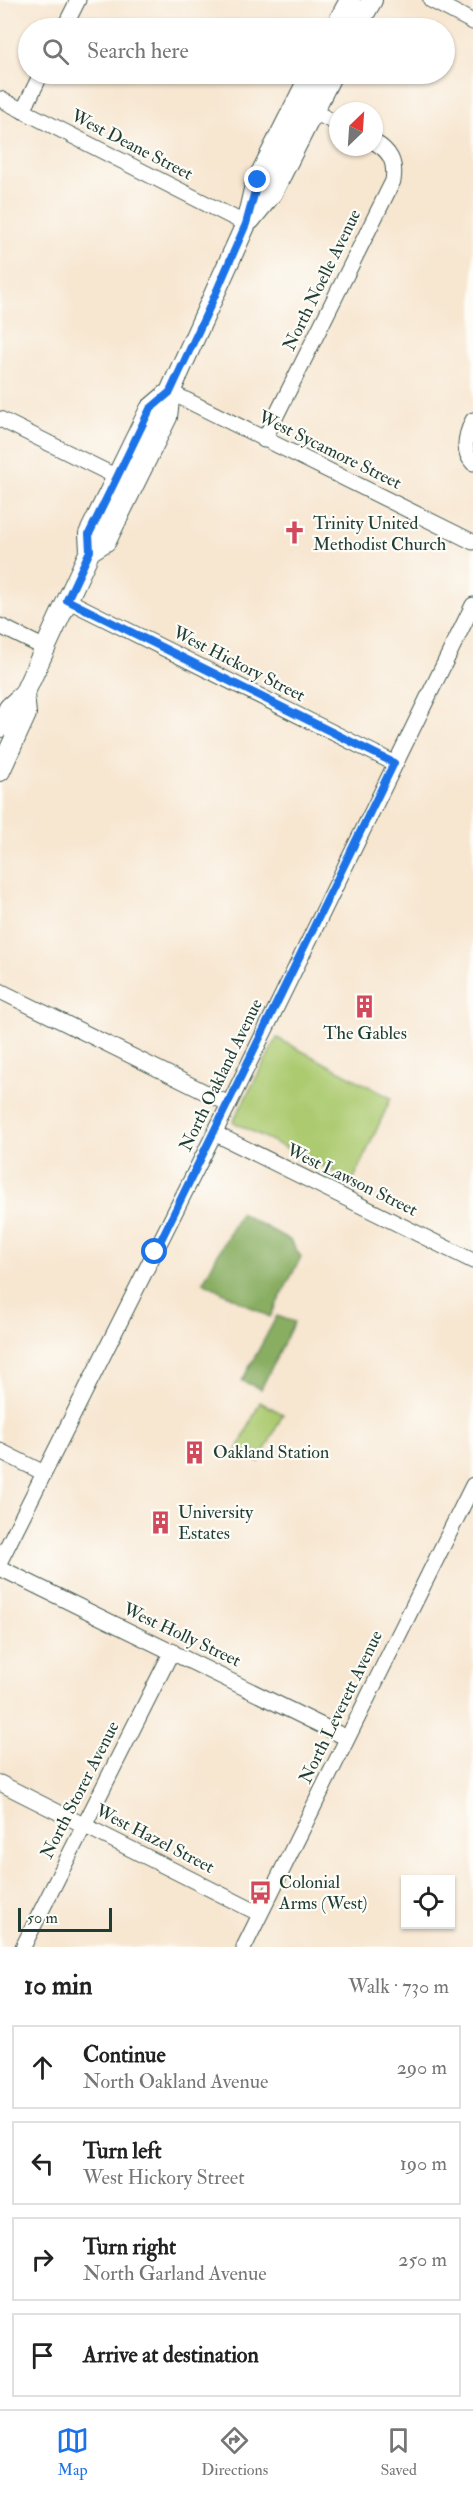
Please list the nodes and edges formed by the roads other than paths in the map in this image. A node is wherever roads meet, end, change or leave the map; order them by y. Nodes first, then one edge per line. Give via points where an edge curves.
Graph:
1 (78, 0) edge
2 (350, 0) edge
3 (372, 0) edge
4 (431, 0) edge
5 (69, 18) edge
6 (340, 18) edge
7 (362, 18) edge
8 (473, 22) edge
9 (36, 84) edge
10 (306, 84) edge
11 (327, 84) edge
12 (0, 99) edge
13 (23, 111) junction
14 (312, 111) junction
15 (329, 120) edge
16 (383, 147) edge
17 (246, 224) junction
18 (170, 392) junction
19 (0, 419) edge
20 (471, 427) edge
21 (264, 440) junction
22 (473, 463) edge
23 (117, 477) junction
24 (473, 542) edge
25 (90, 551) junction
26 (67, 600) junction
27 (473, 604) edge
28 (0, 626) edge
29 (45, 648) junction
30 (24, 694) junction
31 (0, 727) edge
32 (394, 763) junction
33 (0, 771) edge
34 (0, 991) edge
35 (229, 1104) junction
36 (214, 1133) junction
37 (473, 1261) edge
38 (0, 1451) edge
39 (44, 1473) junction
40 (473, 1485) edge
41 (0, 1561) edge
42 (0, 1568) edge
43 (172, 1651) junction
44 (347, 1738) junction
45 (0, 1783) edge
46 (83, 1825) junction
47 (260, 1914) junction
48 (23, 1947) edge
49 (244, 1947) edge

1 - 5 street
2 - 6 main road
3 - 7 main road
4 - 8 street
9 - 13 street
10 - 17 main road via 255,185
11 - 14 main road
12 - 13 street, West Deane Street
13 - 17 street, West Deane Street
14 - 15 street
14 - 17 main road via 272,193
16 - 21 street, North Noelle Avenue via 394,164 393,181
17 - 18 main road
18 - 21 street, West Sycamore Street
18 - 23 main road via 150,409
18 - 25 main road via 167,417 106,542
19 - 23 street
20 - 22 street via 465,441
21 - 24 street, West Sycamore Street
23 - 25 main road via 89,534
25 - 26 main road
26 - 29 main road
26 - 32 street, West Hickory Street
27 - 32 street, North Oakland Avenue
28 - 29 street
29 - 30 main road
30 - 31 main road via 9,708
30 - 33 main road via 26,714
32 - 35 street, North Oakland Avenue
34 - 35 street
35 - 36 street, North Oakland Avenue
36 - 37 street, West Lawson Street
36 - 39 street, North Oakland Avenue
38 - 39 street
39 - 41 street, North Oakland Avenue
40 - 44 street, North Leverett Avenue
42 - 43 street, West Holly Street
43 - 44 street, West Holly Street
43 - 46 street, North Storer Avenue
44 - 47 street, North Leverett Avenue
45 - 46 street, West Hazel Street
46 - 47 street, West Hazel Street
46 - 48 street, North Storer Avenue
47 - 49 street, North Leverett Avenue

